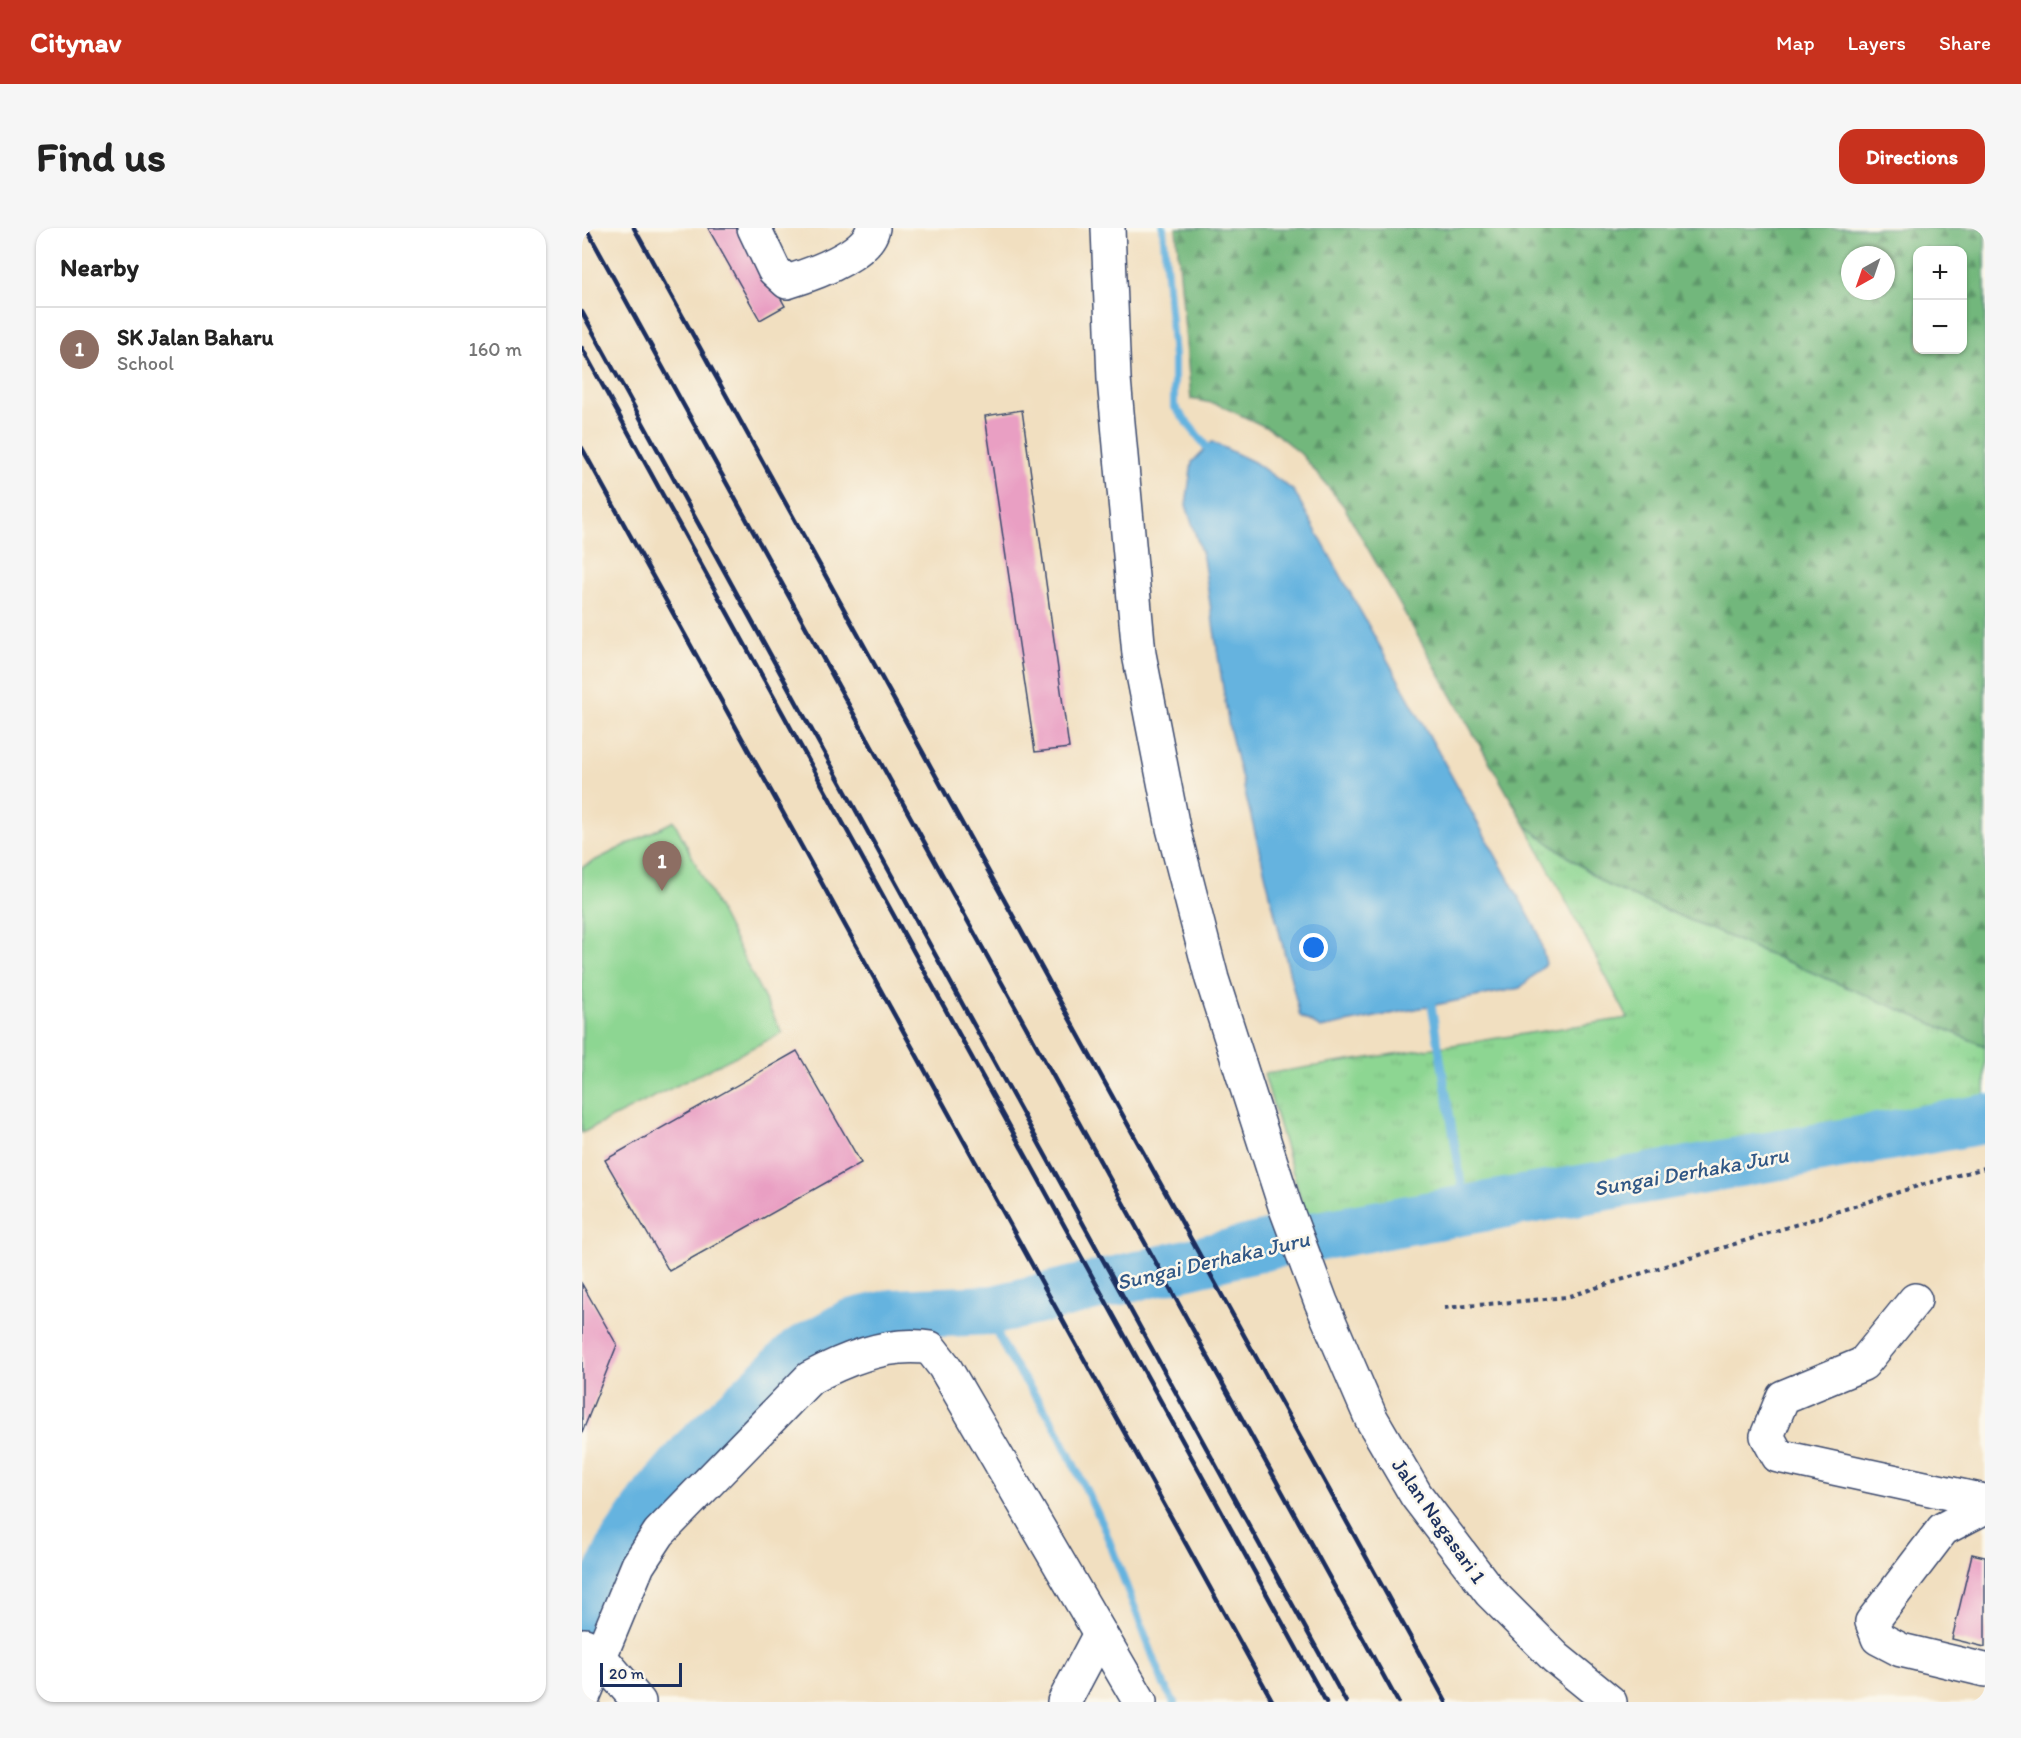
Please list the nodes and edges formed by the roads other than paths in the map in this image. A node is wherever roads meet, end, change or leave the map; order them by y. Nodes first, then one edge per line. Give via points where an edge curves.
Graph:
1 (754, 228) edge
2 (873, 228) edge
3 (1108, 228) edge
4 (1915, 1300) dead end
5 (1985, 1501) edge
6 (1985, 1507) edge
7 (1100, 1634) junction
8 (591, 1650) edge
9 (1985, 1670) edge
10 (582, 1700) edge
11 (639, 1702) edge
12 (1065, 1702) edge
13 (1140, 1702) edge
14 (1610, 1702) edge

1 - 2 street via 774,270 787,282 808,276 854,252
3 - 14 street, Jalan Nagasari 1 via 1114,379 1139,654 1173,828 1212,979 1285,1206 1320,1302 1371,1418 1416,1495 1490,1592 1556,1658
4 - 5 street via 1863,1364 1783,1397 1767,1436 1778,1456
6 - 9 street via 1942,1529 1872,1622 1878,1638 1901,1650
7 - 8 street via 944,1366 930,1348 909,1344 840,1362 810,1378 659,1533
7 - 12 street
7 - 13 street
8 - 10 street
8 - 11 street

